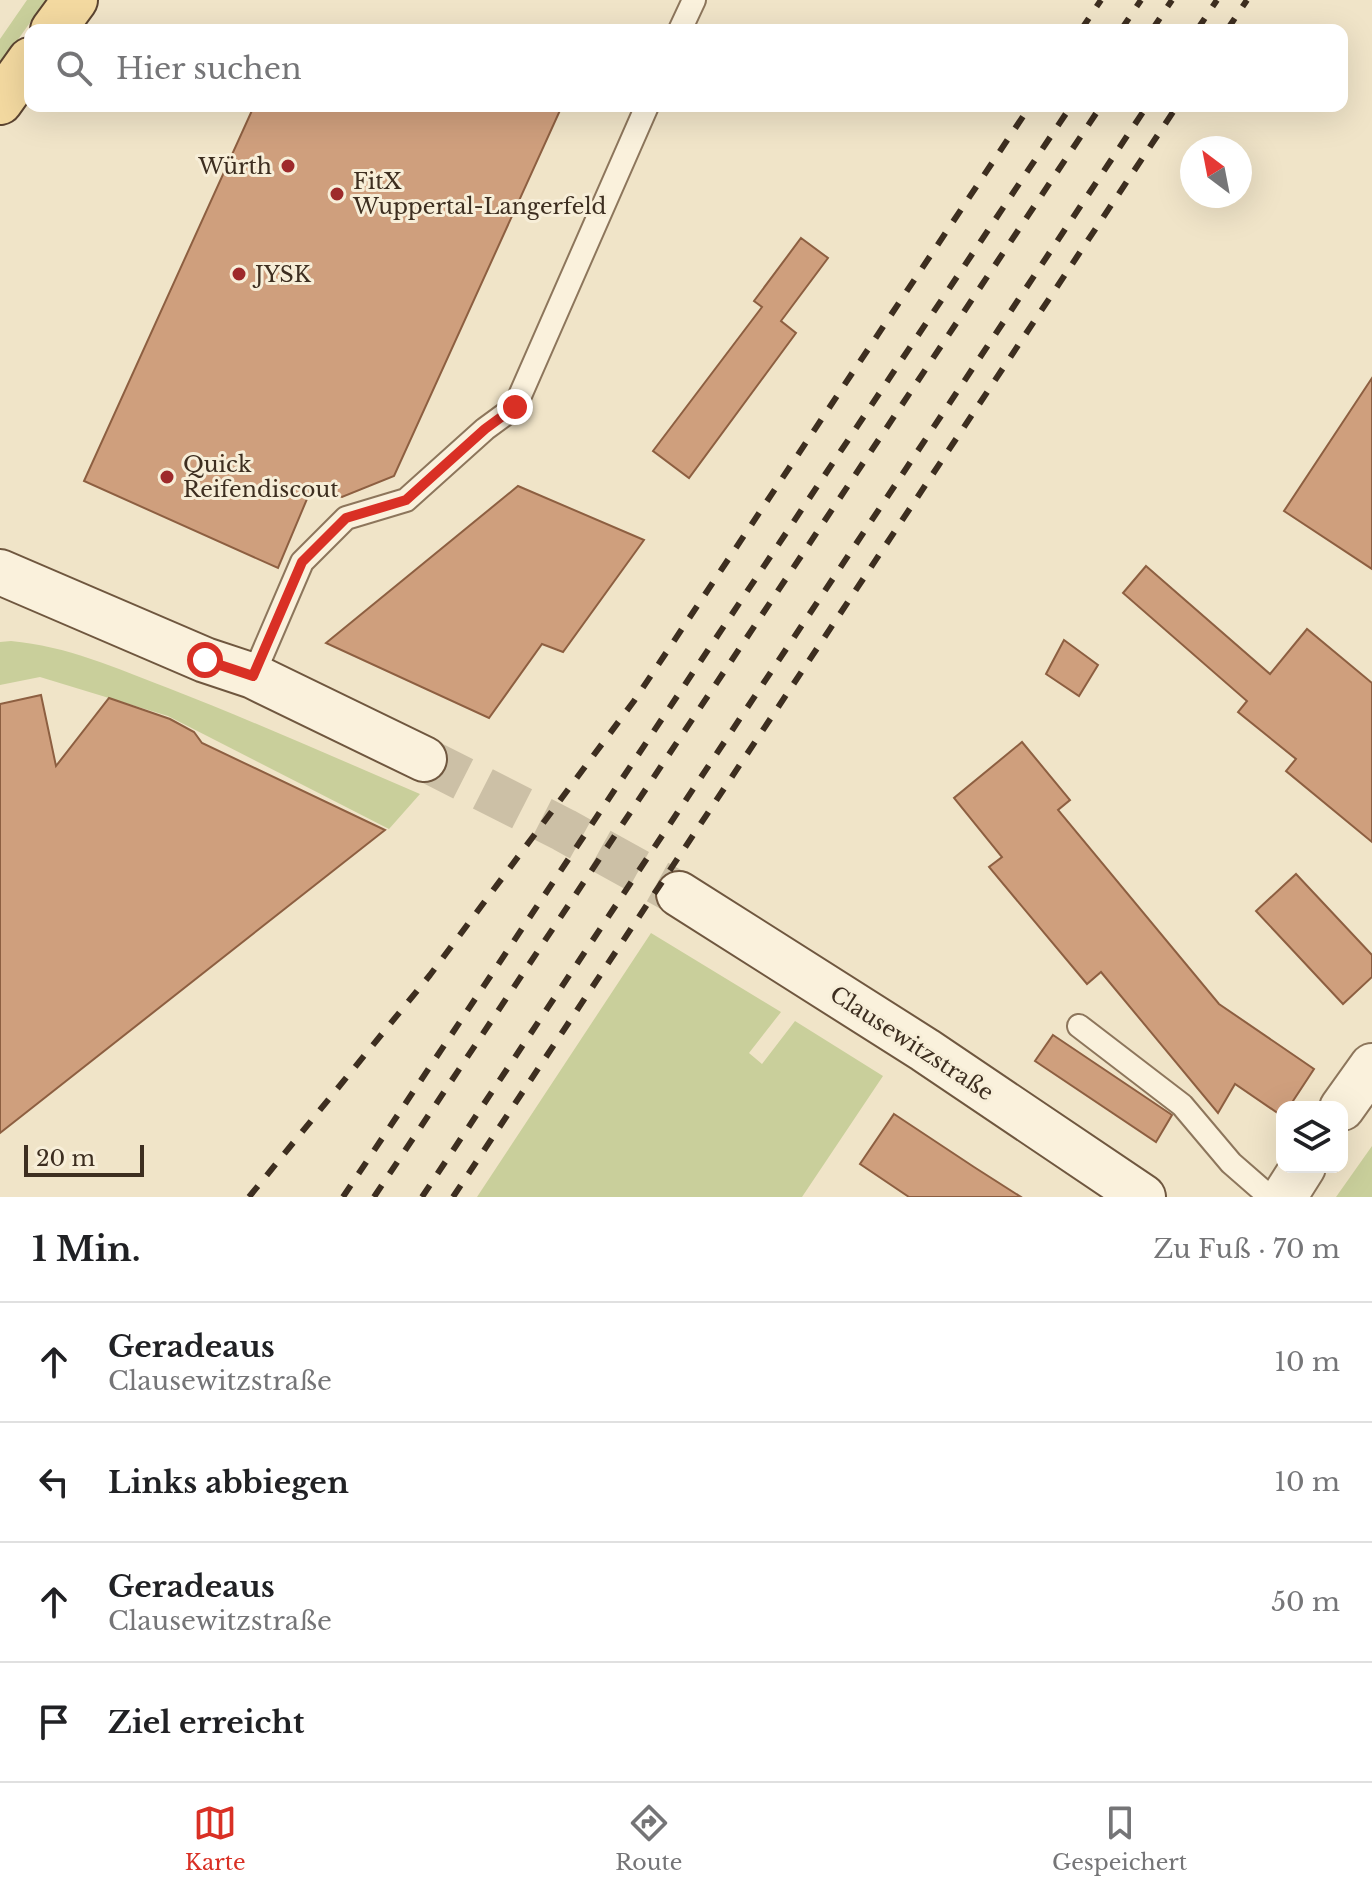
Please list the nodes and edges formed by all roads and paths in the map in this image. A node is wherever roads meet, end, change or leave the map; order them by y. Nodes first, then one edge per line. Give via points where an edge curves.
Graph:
1 (75, 0) edge
2 (691, 4) edge
3 (57, 24) edge
4 (683, 24) edge
5 (24, 68) edge
6 (0, 102) edge
7 (644, 112) edge
8 (4, 576) edge
9 (253, 676) junction
10 (424, 759) tunnel mouth
11 (679, 894) tunnel mouth
12 (1079, 1026) dead end
13 (1372, 1066) edge
14 (1347, 1101) edge
15 (1299, 1173) edge
16 (1143, 1197) edge
17 (1270, 1197) edge
18 (1284, 1197) edge

1 - 3 main road
2 - 4 lane
5 - 6 main road
7 - 9 lane via 515,407 406,500 346,518 302,562
8 - 9 street
9 - 10 street
11 - 16 street, Clausewitzstraße
12 - 17 lane via 1182,1105 1231,1163
13 - 14 street
15 - 18 street

